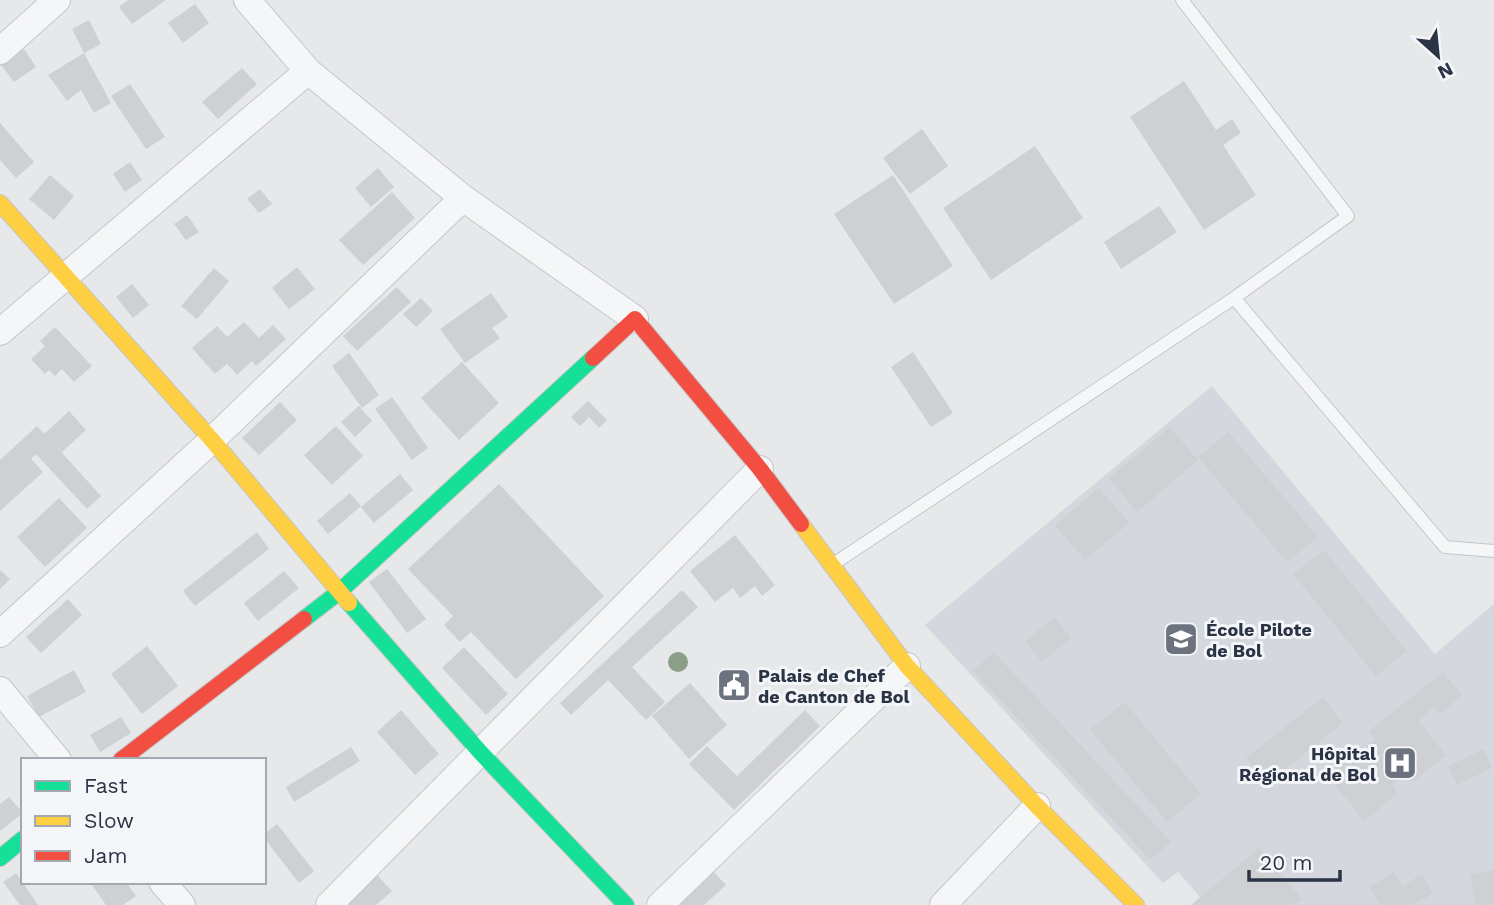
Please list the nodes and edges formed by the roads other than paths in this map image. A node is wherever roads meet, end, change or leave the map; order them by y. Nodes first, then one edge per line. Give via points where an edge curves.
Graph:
1 (57, 0) edge
2 (247, 0) edge
3 (1182, 0) edge
4 (0, 51) edge
5 (308, 71) junction
6 (463, 198) junction
7 (0, 203) edge
8 (63, 276) junction
9 (1234, 298) junction
10 (635, 319) junction
11 (0, 331) edge
12 (212, 440) junction
13 (760, 468) junction
14 (1494, 551) edge
15 (834, 564) junction
16 (339, 592) junction
17 (0, 634) edge
18 (907, 666) junction
19 (0, 690) edge
20 (481, 753) junction
21 (56, 758) edge
22 (124, 758) edge
23 (1037, 806) junction
24 (21, 841) edge
25 (0, 858) edge
26 (164, 884) edge
27 (182, 905) edge
28 (329, 905) edge
29 (626, 905) edge
30 (660, 905) edge
31 (943, 905) edge
32 (1136, 905) edge

1 - 4 street
2 - 5 street
3 - 9 lane via 1348,216
5 - 6 street
5 - 8 street
6 - 10 street
6 - 12 street
7 - 8 street
8 - 11 street
8 - 12 street
9 - 14 lane via 1445,547
9 - 15 lane
10 - 13 street
10 - 16 street
12 - 16 street
12 - 17 street
13 - 15 street
13 - 20 street
15 - 18 street
16 - 20 street
16 - 22 street
18 - 23 street
18 - 30 street
19 - 21 street
20 - 28 street
20 - 29 street
23 - 31 street
23 - 32 street
24 - 25 street
26 - 27 street

